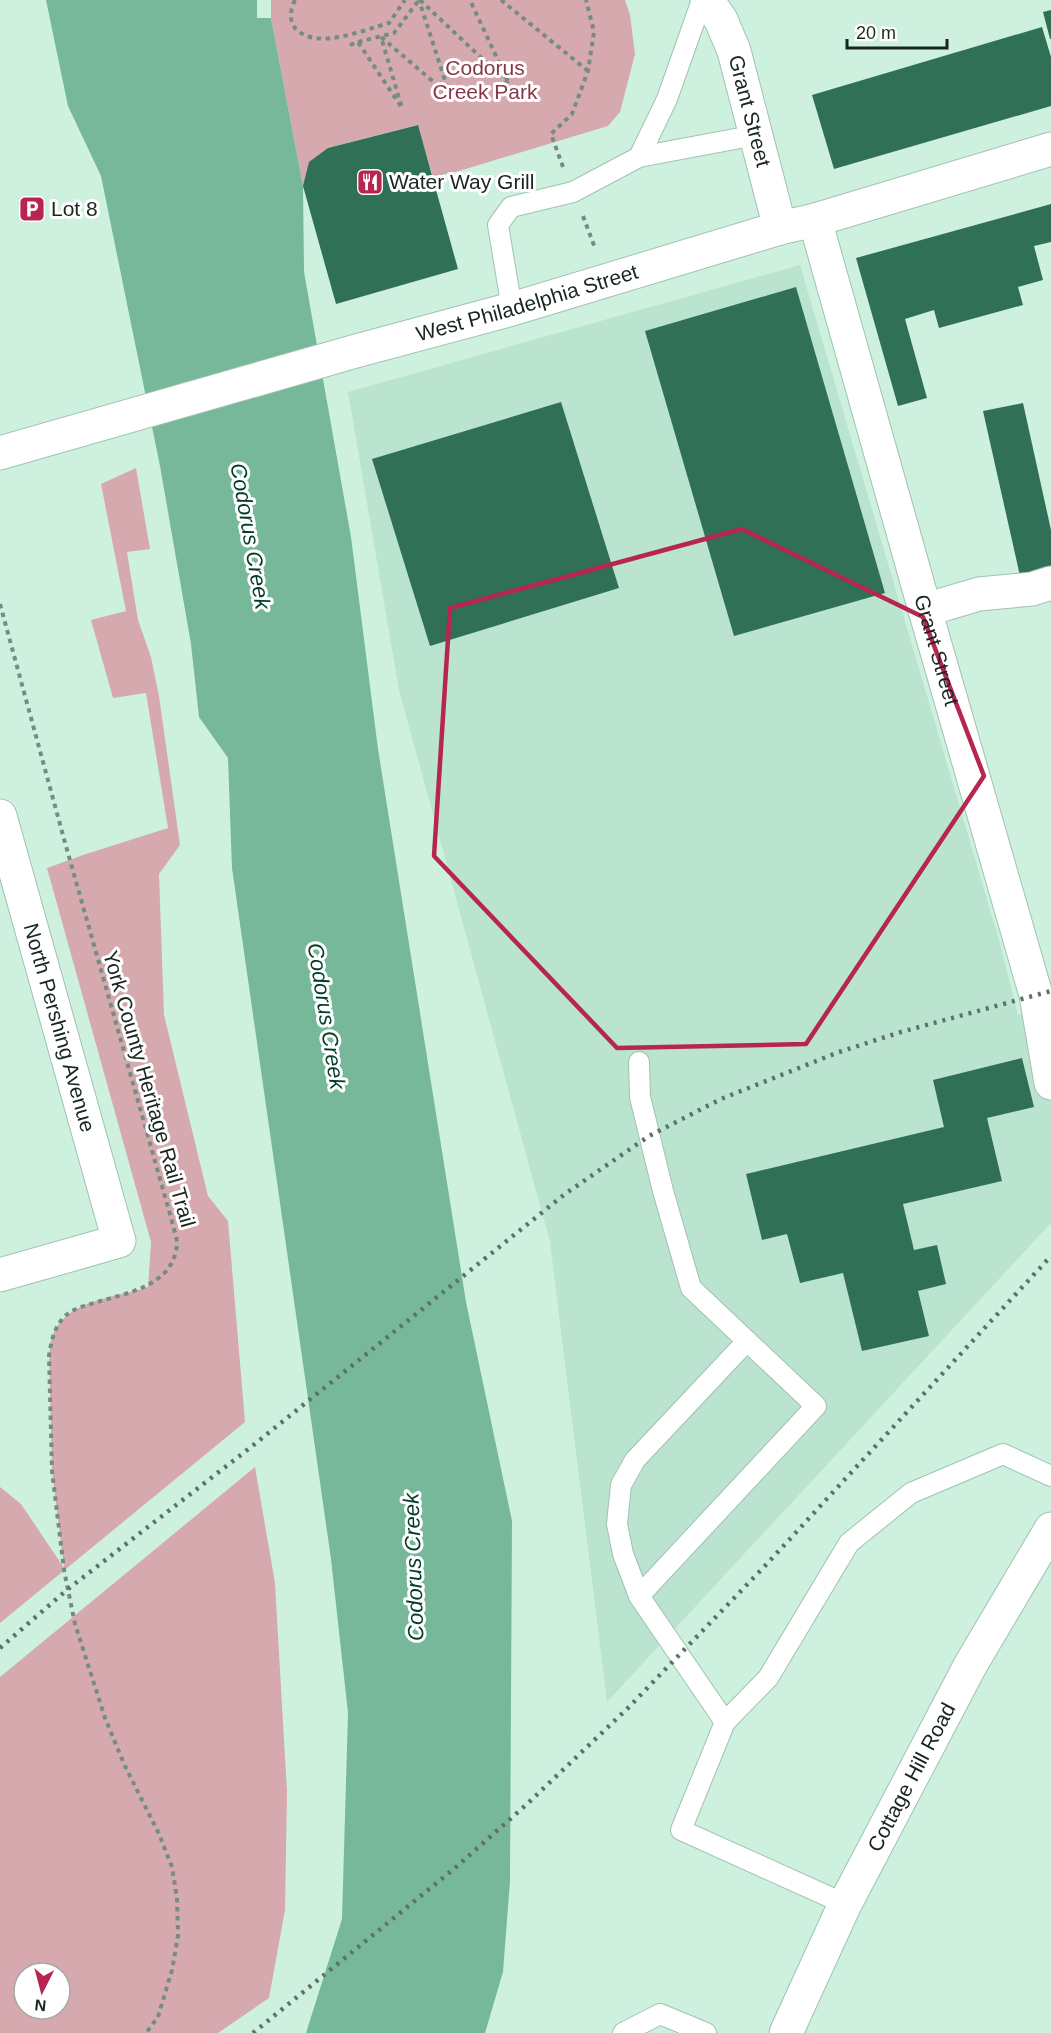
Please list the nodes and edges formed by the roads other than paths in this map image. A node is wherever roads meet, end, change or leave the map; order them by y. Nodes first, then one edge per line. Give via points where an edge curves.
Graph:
1 (702, 0) edge
2 (707, 0) edge
3 (756, 135) junction
4 (1051, 149) edge
5 (639, 157) junction
6 (815, 220) junction
7 (780, 228) junction
8 (512, 309) junction
9 (0, 453) edge
10 (1051, 583) edge
11 (925, 610) junction
12 (0, 816) edge
13 (1047, 1039) edge
14 (639, 1062) dead end
15 (1051, 1083) edge
16 (0, 1275) edge
17 (747, 1341) junction
18 (1051, 1476) edge
19 (1051, 1529) edge
20 (639, 1596) junction
21 (725, 1722) junction
22 (845, 1904) junction
23 (623, 2033) edge
24 (706, 2033) edge
25 (786, 2033) edge

1 - 5 lane via 668,99
2 - 3 street, Grant Street via 721,20 734,51
3 - 5 lane
3 - 7 street, Grant Street
4 - 6 street, West Philadelphia Street
5 - 8 lane via 573,192 511,207 498,225
6 - 7 street, West Philadelphia Street
6 - 11 street, Grant Street
7 - 8 street, West Philadelphia Street
8 - 9 street, West Philadelphia Street
10 - 11 street via 1032,589 979,594
11 - 13 street, Grant Street
12 - 16 street, North Pershing Avenue via 119,1241
13 - 15 street, Grant Street
14 - 17 lane via 642,1107 691,1288
17 - 20 lane via 635,1460 621,1485 617,1524 623,1554
17 - 20 lane via 816,1406
18 - 21 lane via 1003,1454 911,1493 849,1543 768,1678
19 - 22 street, Cottage Hill Road via 971,1664
20 - 21 lane
21 - 22 lane via 681,1830
22 - 25 street, Cottage Hill Road
23 - 24 lane via 660,2014

